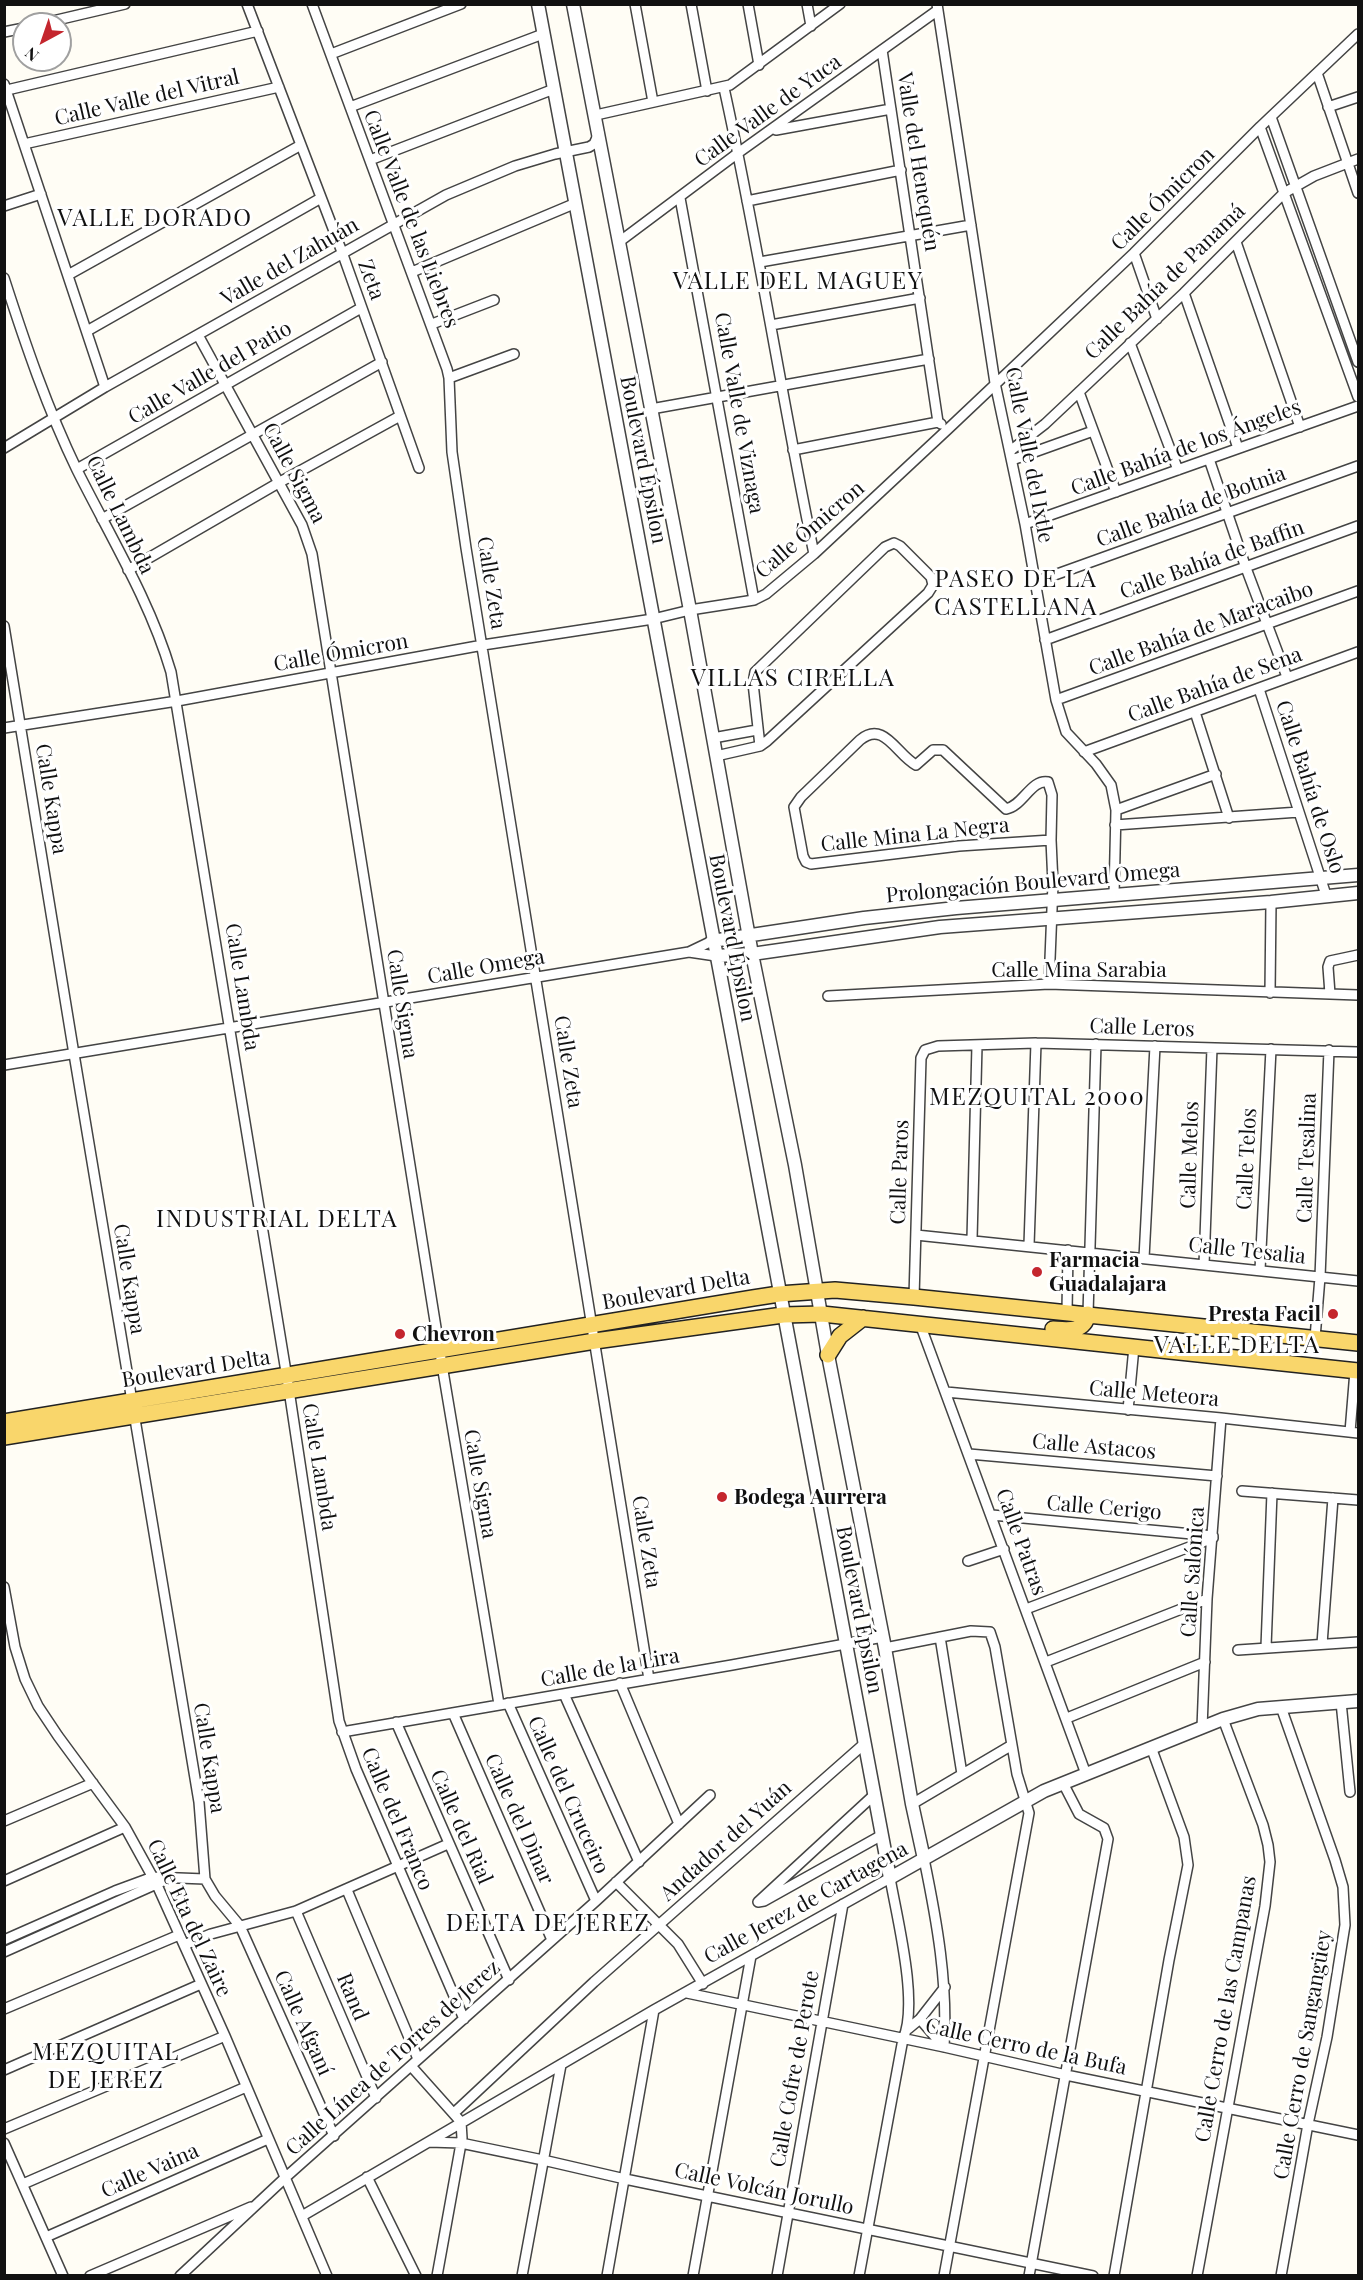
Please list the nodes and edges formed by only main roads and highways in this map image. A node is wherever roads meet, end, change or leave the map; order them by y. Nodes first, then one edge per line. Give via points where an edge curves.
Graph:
1 (1088, 1314) junction
2 (863, 1318) junction
3 (1002, 1332) junction
4 (594, 1333) junction
5 (1359, 1343) edge
6 (828, 1355) road end
7 (1357, 1371) edge
8 (134, 1408) junction
9 (4, 1422) edge
10 (4, 1437) edge

1 - 3 main road via 1083,1325 1070,1331 1030,1327
1 - 4 main road, Boulevard Delta via 818,1290 779,1294
1 - 5 main road, Boulevard Delta
2 - 3 main road, Boulevard Delta
2 - 4 main road, Boulevard Delta via 783,1314
2 - 6 main road via 840,1336
3 - 7 main road, Boulevard Delta
4 - 8 main road, Boulevard Delta
8 - 9 main road, Boulevard Delta
8 - 10 main road, Boulevard Delta

